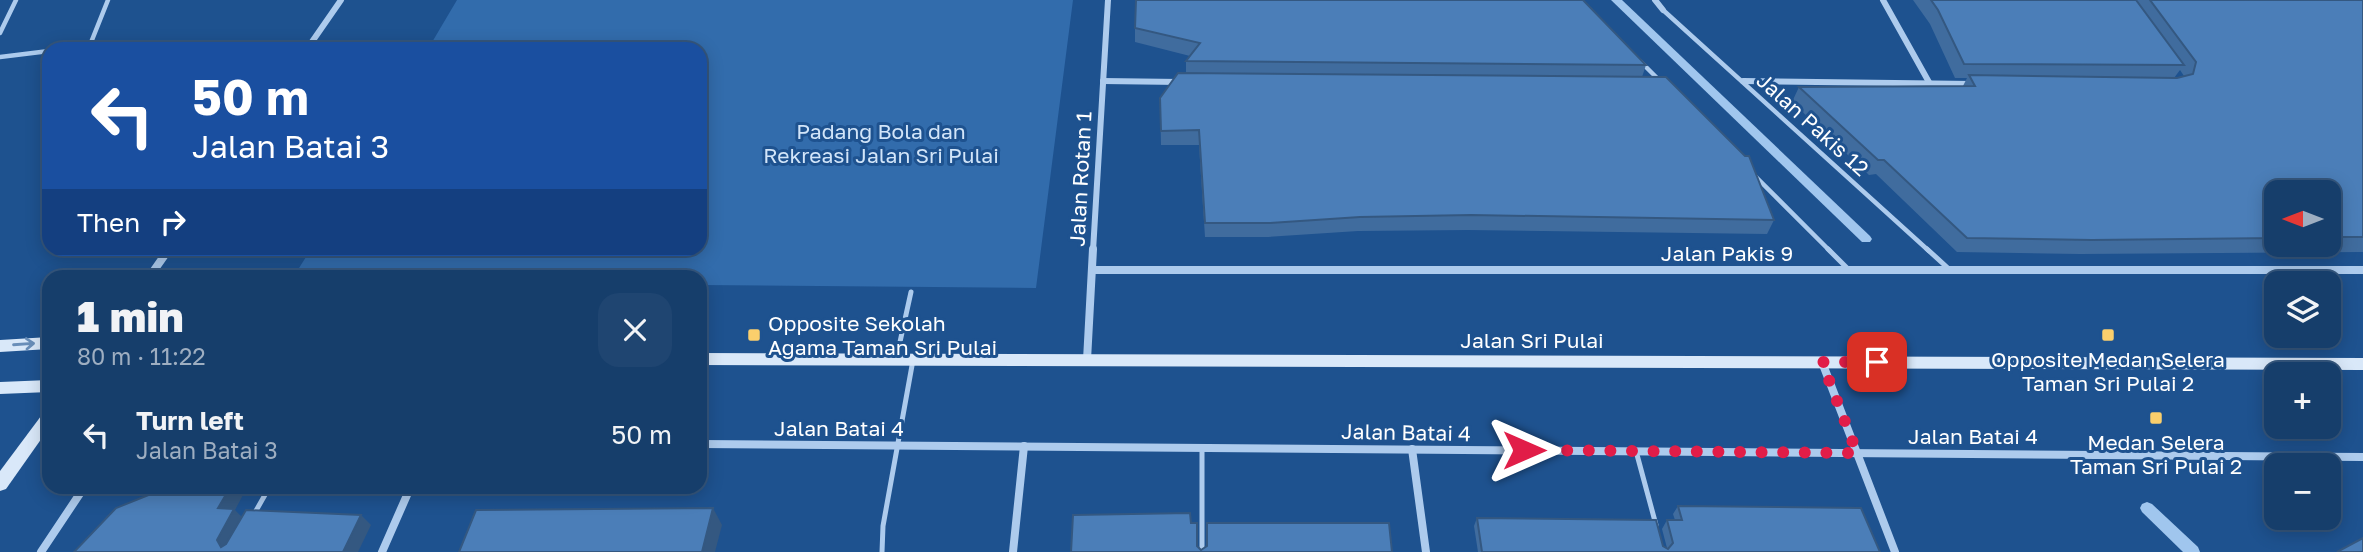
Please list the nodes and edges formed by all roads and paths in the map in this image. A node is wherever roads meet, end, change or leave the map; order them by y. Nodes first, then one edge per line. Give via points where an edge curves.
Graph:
1 (16, 0) edge
2 (108, 0) edge
3 (341, 0) edge
4 (1108, 0) edge
5 (1655, 0) edge
6 (1883, 0) edge
7 (1663, 10) joint
8 (0, 33) edge
9 (91, 42) edge
10 (312, 42) edge
11 (42, 52) edge
12 (0, 57) edge
13 (1636, 57) edge
14 (1103, 81) junction
15 (1743, 81) junction
16 (1185, 82) edge
17 (1930, 84) junction
18 (1986, 85) edge
19 (1651, 86) edge
20 (1665, 86) joint
21 (1752, 173) edge
22 (1092, 270) junction
23 (1849, 270) junction
24 (1950, 270) junction
25 (2363, 270) edge
26 (911, 292) dead end
27 (42, 343) edge
28 (0, 346) edge
29 (707, 359) edge
30 (896, 360) junction
31 (913, 360) junction
32 (1087, 360) junction
33 (1822, 362) junction
34 (2363, 364) edge
35 (42, 386) edge
36 (0, 388) edge
37 (42, 426) edge
38 (707, 444) edge
39 (899, 446) junction
40 (1024, 446) junction
41 (1202, 447) junction
42 (1412, 449) junction
43 (1636, 452) junction
44 (1857, 453) junction
45 (2363, 457) edge
46 (0, 484) edge
47 (80, 494) edge
48 (265, 494) edge
49 (407, 494) edge
50 (251, 519) edge
51 (1660, 539) edge
52 (41, 552) edge
53 (382, 552) edge
54 (882, 552) edge
55 (1013, 552) edge
56 (1202, 552) edge
57 (1426, 552) edge
58 (1895, 552) edge

1 - 8 lane
2 - 9 lane
3 - 10 street
4 - 14 street, Jalan Rotan 1
5 - 7 street, Jalan Pakis 12
6 - 17 street
7 - 15 lane, Jalan Pakis 12
11 - 12 lane
13 - 20 lane
14 - 16 street
14 - 22 street, Jalan Rotan 1
15 - 17 street
15 - 24 lane, Jalan Pakis 12
17 - 18 street
19 - 20 street
21 - 23 lane
22 - 23 street, Jalan Pakis 9
22 - 32 street, Jalan Rotan 1
23 - 24 street, Jalan Pakis 9
24 - 25 street, Jalan Pakis 9
26 - 30 lane
28 -> 27 street
29 - 30 street, Jalan Sri Pulai
30 - 31 street, Jalan Sri Pulai
31 - 32 street, Jalan Sri Pulai
31 - 39 lane
32 - 33 street, Jalan Sri Pulai
33 - 34 street, Jalan Sri Pulai
33 - 44 street
35 - 36 street
37 - 46 street
38 - 39 street, Jalan Batai 4
39 - 40 street, Jalan Batai 4
39 - 54 lane
40 - 41 street, Jalan Batai 4
40 - 55 street
41 - 42 street, Jalan Batai 4
41 - 56 lane
42 - 43 street, Jalan Batai 4
42 - 57 street
43 - 44 street, Jalan Batai 4
43 - 51 lane
44 - 45 street, Jalan Batai 4
44 - 58 street
47 - 52 street
48 - 50 lane
49 - 53 street

